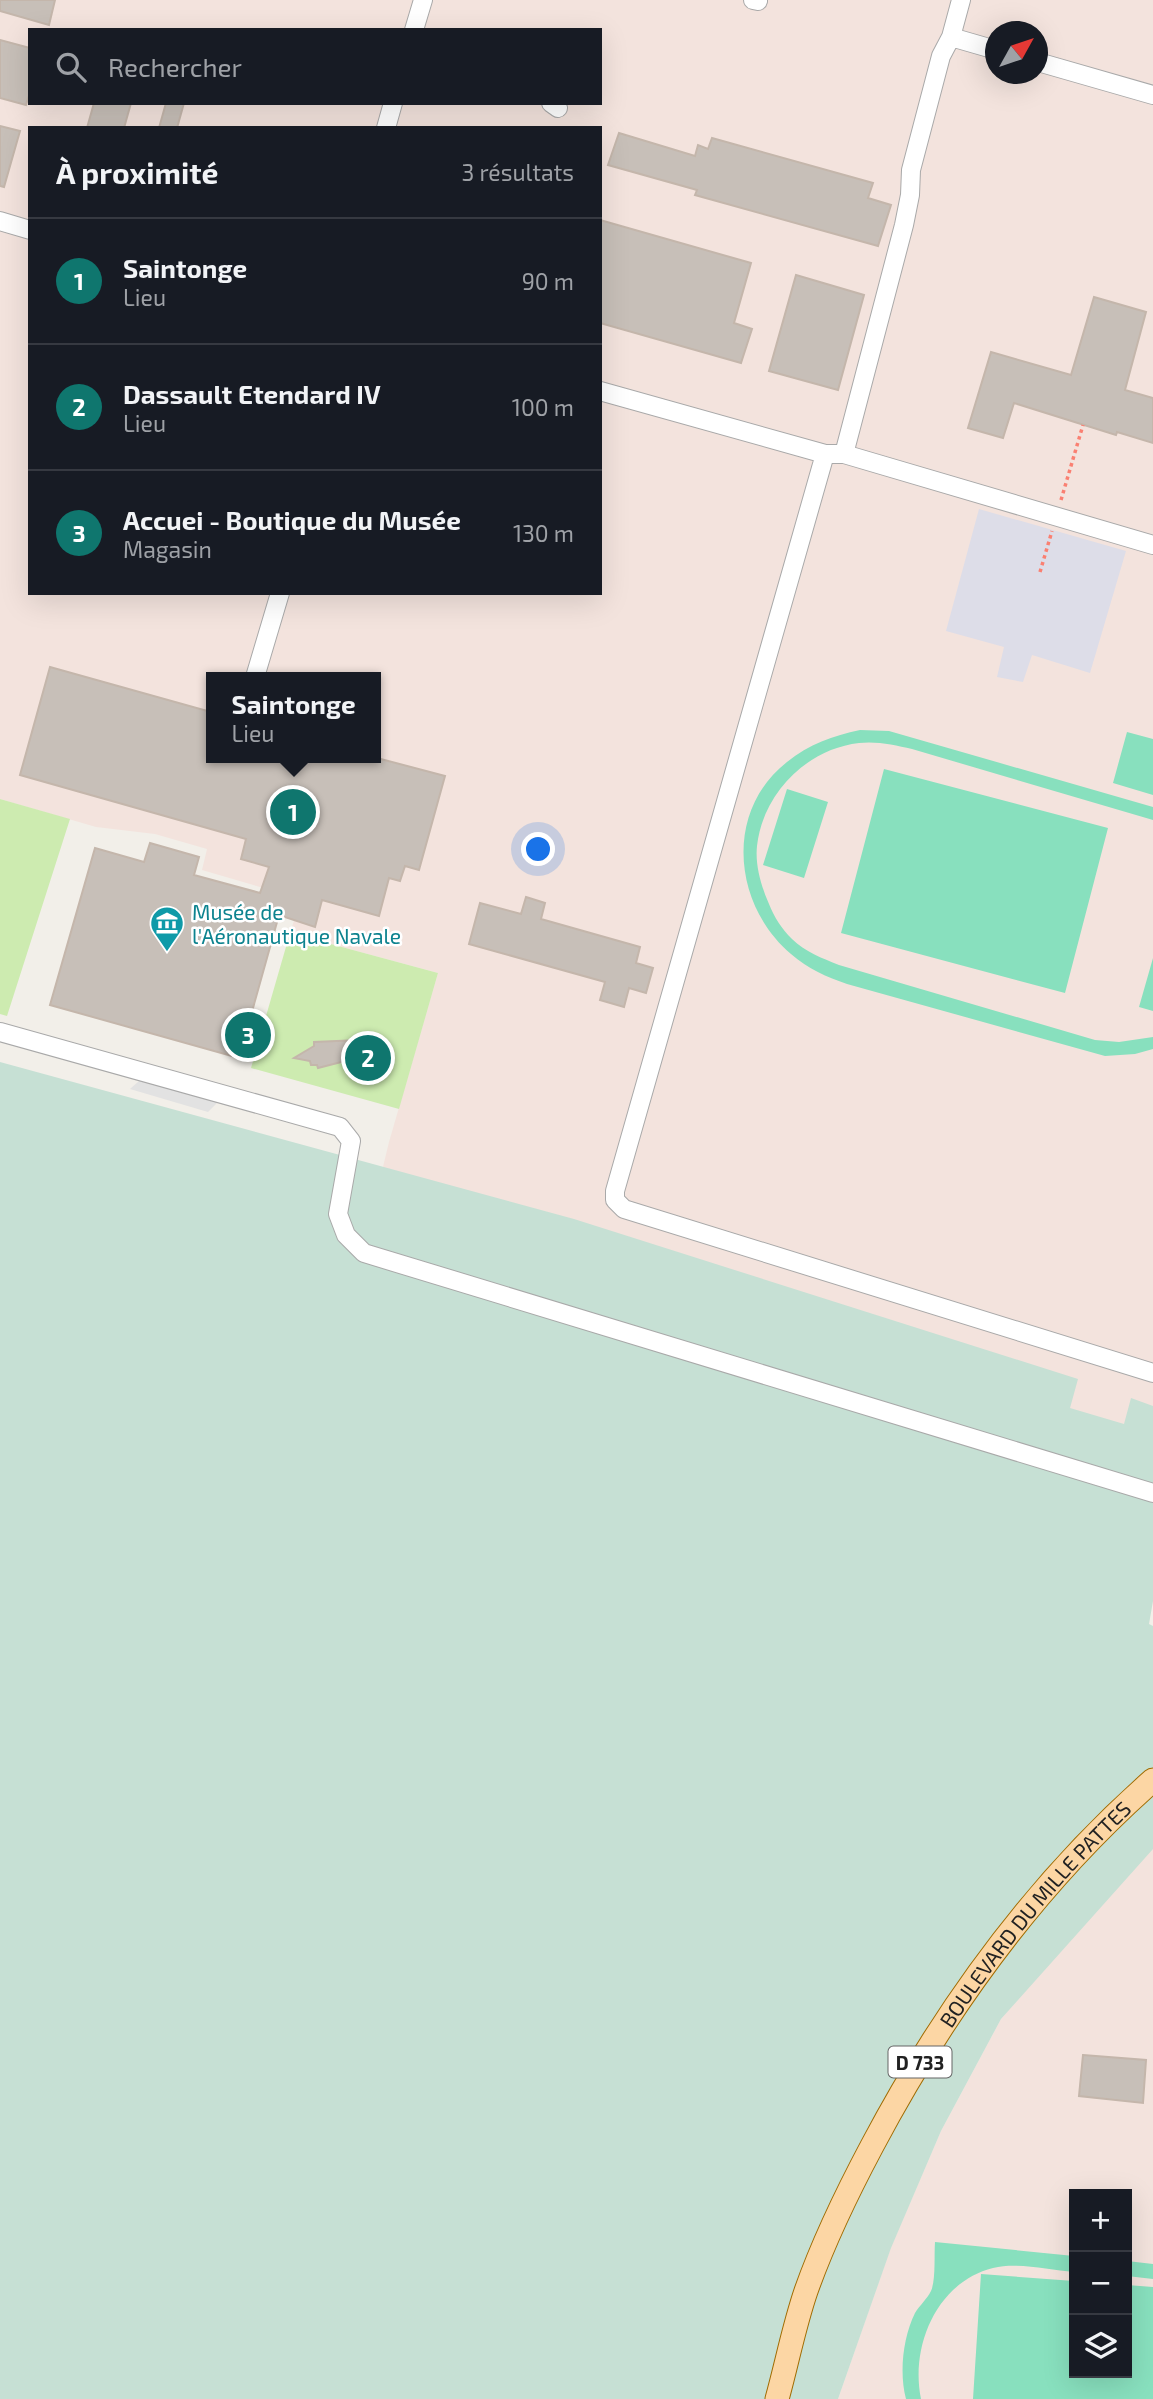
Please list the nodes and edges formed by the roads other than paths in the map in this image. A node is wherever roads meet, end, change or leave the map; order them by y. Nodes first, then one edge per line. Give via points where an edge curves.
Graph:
1 (423, 0) edge
2 (961, 0) edge
3 (416, 28) edge
4 (951, 37) junction
5 (985, 47) edge
6 (1048, 65) edge
7 (1153, 94) edge
8 (392, 105) edge
9 (387, 126) edge
10 (0, 221) edge
11 (28, 229) edge
12 (602, 392) edge
13 (825, 454) junction
14 (844, 454) junction
15 (1153, 545) edge
16 (279, 595) edge
17 (256, 672) edge
18 (0, 1032) edge
19 (1153, 1373) edge
20 (1153, 1493) edge
21 (1153, 1780) edge
22 (777, 2399) edge

1 - 3 lane
2 - 4 lane
4 - 5 lane
4 - 14 lane via 941,56 911,170 904,225
6 - 7 lane
8 - 9 lane
10 - 11 lane
12 - 13 lane
13 - 14 lane
13 - 19 lane via 615,1200 624,1209
14 - 15 lane
16 - 17 lane
18 - 20 lane via 340,1127 351,1141 338,1214 346,1235 364,1252
21 - 22 main road, BOULEVARD DU MILLE PATTES / D 733 via 1067,1866 1006,1938 936,2035 838,2210 806,2292

